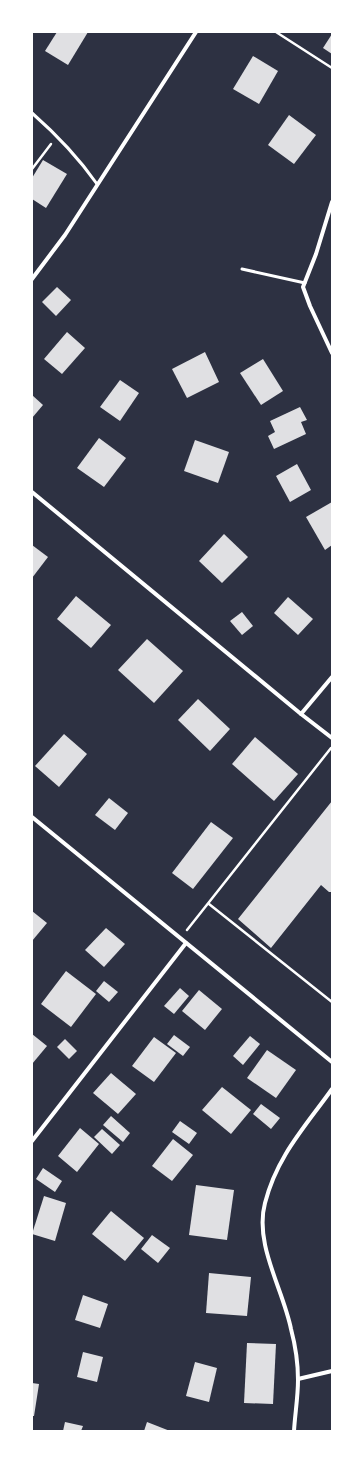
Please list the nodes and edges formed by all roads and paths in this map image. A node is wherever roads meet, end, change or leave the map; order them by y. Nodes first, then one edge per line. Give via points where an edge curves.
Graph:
1 (196, 32) edge
2 (276, 32) edge
3 (332, 68) edge
4 (32, 113) edge
5 (57, 135) junction
6 (32, 169) edge
7 (97, 184) junction
8 (332, 202) edge
9 (242, 269) dead end
10 (32, 279) edge
11 (305, 283) junction
12 (332, 353) edge
13 (32, 492) edge
14 (332, 676) edge
15 (301, 714) junction
16 (332, 738) edge
17 (332, 746) edge
18 (32, 817) edge
19 (209, 904) junction
20 (180, 938) junction
21 (186, 943) junction
22 (332, 1002) edge
23 (332, 1062) edge
24 (332, 1089) edge
25 (32, 1141) edge
26 (332, 1371) edge
27 (298, 1379) junction
28 (294, 1431) edge

1 - 7 street
2 - 3 path
4 - 5 lane
5 - 6 path
5 - 7 lane
7 - 10 street via 65,235
8 - 11 street
9 - 11 lane
11 - 12 street via 303,287 310,306
13 - 15 street
14 - 15 street
15 - 16 street
17 - 19 path
18 - 20 street
19 - 20 path
19 - 22 path
20 - 21 street
21 - 23 street
21 - 25 street
24 - 27 street via 285,1152 264,1205 265,1247 291,1330
26 - 27 street
27 - 28 street

